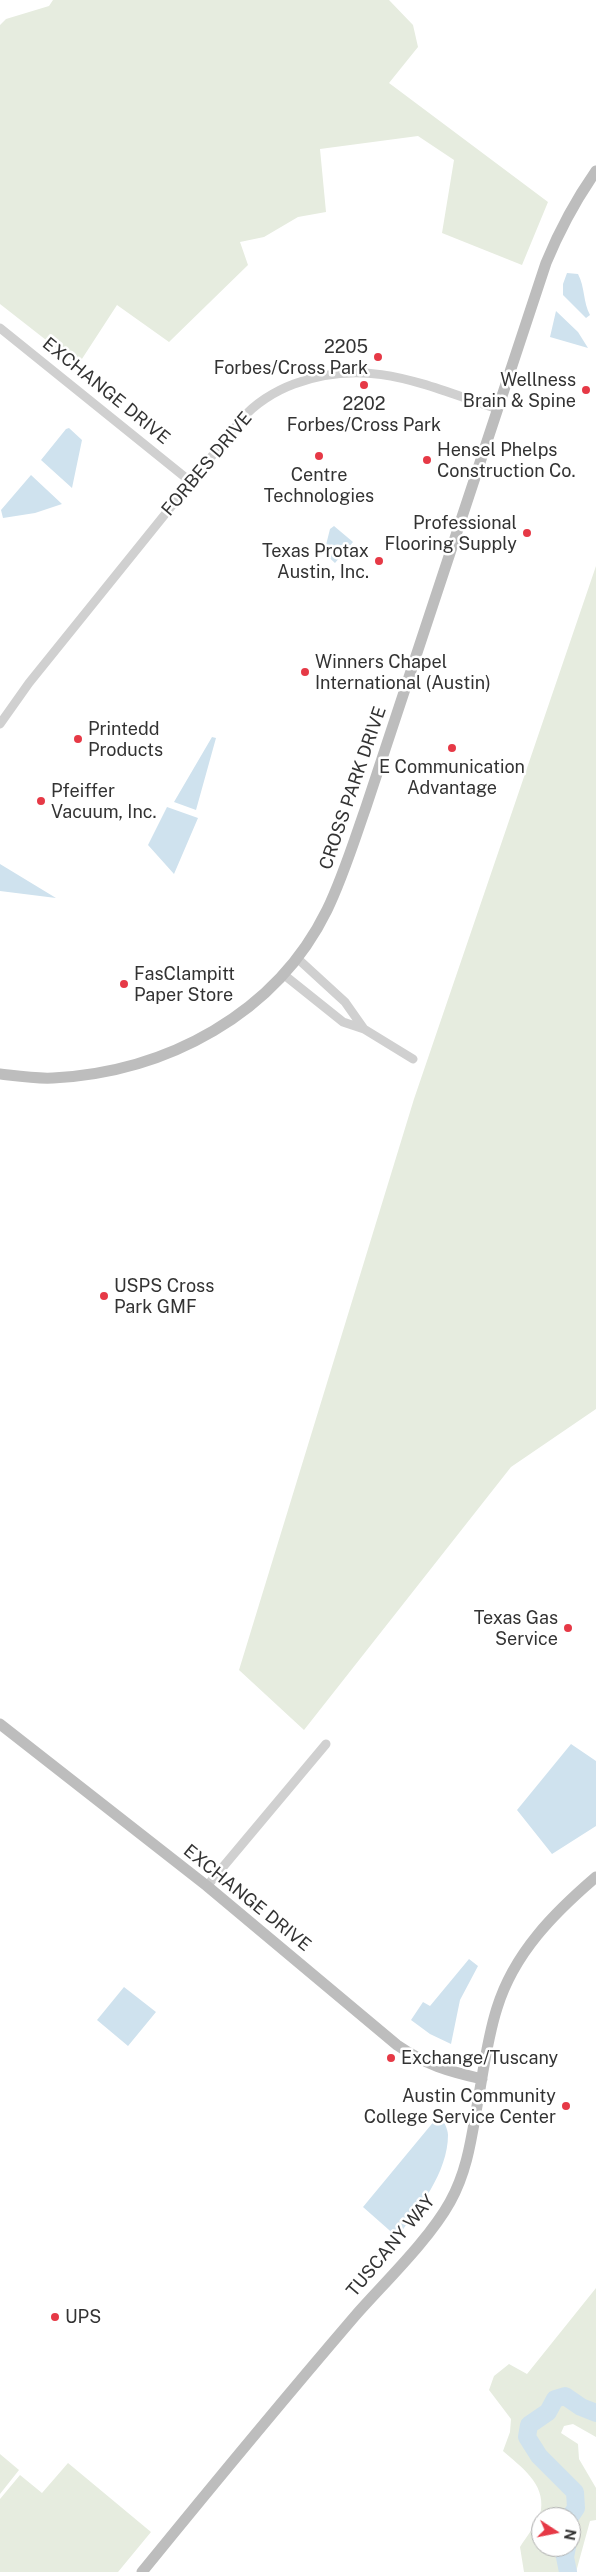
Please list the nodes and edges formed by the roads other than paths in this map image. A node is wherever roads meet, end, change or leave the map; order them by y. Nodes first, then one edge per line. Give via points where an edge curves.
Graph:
1 (596, 171) edge
2 (0, 328) edge
3 (498, 409) junction
4 (191, 482) junction
5 (0, 724) edge
6 (297, 958) junction
7 (283, 974) junction
8 (364, 1030) junction
9 (413, 1059) dead end
10 (0, 1074) edge
11 (0, 1724) edge
12 (326, 1744) dead end
13 (596, 1877) edge
14 (207, 1886) junction
15 (482, 2079) junction
16 (142, 2572) edge

1 - 3 street, CROSS PARK DRIVE via 560,228
2 - 4 street, EXCHANGE DRIVE
3 - 4 street, FORBES DRIVE via 391,375 364,371 311,377 283,388 243,416
3 - 6 street, CROSS PARK DRIVE via 343,874 327,911
4 - 5 street, FORBES DRIVE via 29,683
6 - 7 street, CROSS PARK DRIVE
6 - 8 street via 345,1002
7 - 8 street via 343,1022
7 - 10 street, CROSS PARK DRIVE via 249,1008 214,1032 150,1061 79,1076 51,1078
8 - 9 street
11 - 14 street, EXCHANGE DRIVE
12 - 14 street
13 - 15 street, TUSCANY WAY via 541,1929 514,1969 498,2005
14 - 15 street, EXCHANGE DRIVE via 397,2045 417,2059 443,2070
15 - 16 street, TUSCANY WAY via 463,2175 450,2203

